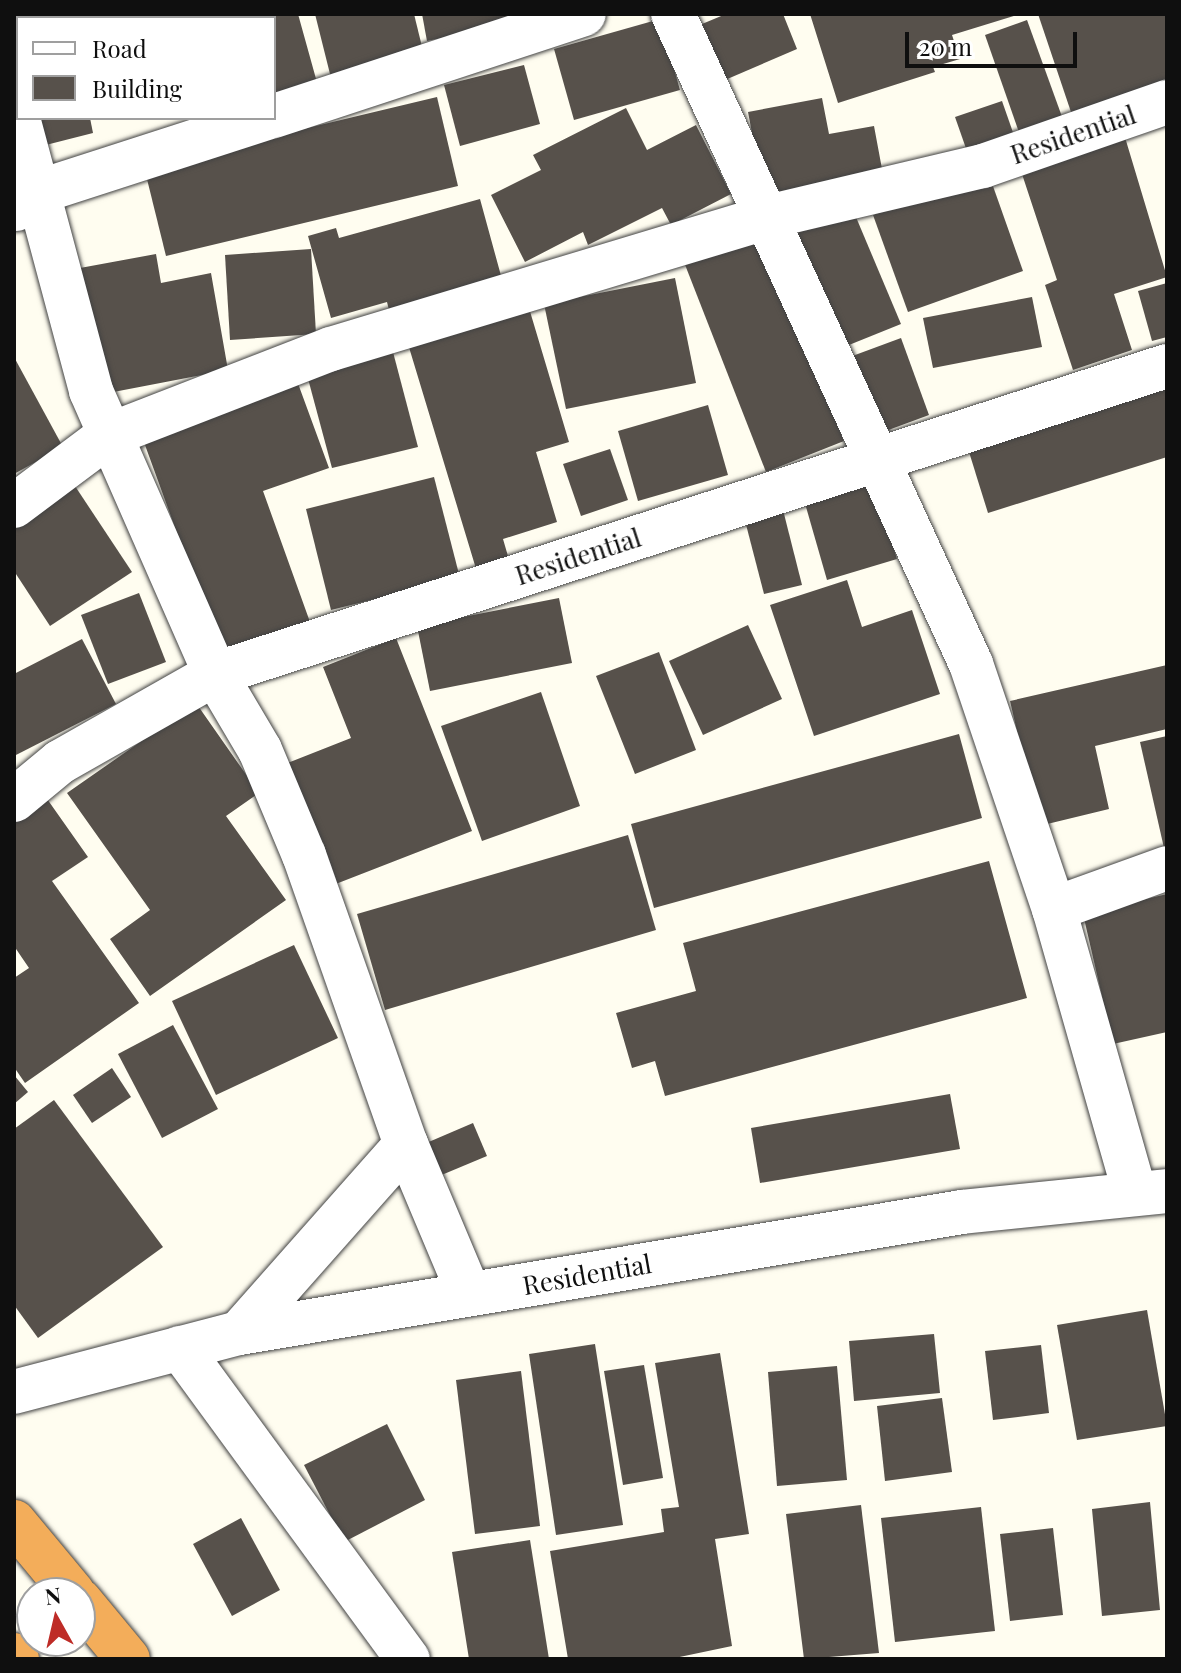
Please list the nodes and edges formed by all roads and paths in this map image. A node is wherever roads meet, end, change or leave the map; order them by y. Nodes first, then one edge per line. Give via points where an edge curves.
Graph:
1 (584, 14) edge
2 (676, 15) edge
3 (1167, 102) edge
4 (276, 115) edge
5 (18, 120) edge
6 (261, 120) edge
7 (26, 201) edge
8 (767, 217) junction
9 (1167, 366) edge
10 (109, 435) junction
11 (879, 461) junction
12 (14, 506) edge
13 (215, 674) junction
14 (14, 800) edge
15 (1167, 868) edge
16 (1054, 909) junction
17 (406, 1144) junction
18 (1151, 1192) edge
19 (469, 1294) junction
20 (239, 1333) junction
21 (180, 1348) junction
22 (14, 1392) edge
23 (14, 1522) edge
24 (60, 1577) edge
25 (96, 1620) edge
26 (128, 1659) edge
27 (408, 1659) edge

1 - 4 street
2 - 8 street
3 - 8 street, Residential via 983,166
5 - 7 street
6 - 7 street
7 - 10 street
8 - 10 street, Residential via 331,349
8 - 11 street
9 - 11 street, Residential
10 - 12 street, Residential
10 - 13 street
11 - 13 street, Residential
11 - 16 street via 971,664
13 - 14 street, Residential via 60,762
13 - 17 street via 260,750 304,855
15 - 16 street
16 - 18 street
17 - 19 street
17 - 20 street
18 - 19 street, Residential via 962,1212
19 - 20 street, Residential
20 - 21 street, Residential
21 - 22 street, Residential
21 - 27 street
23 - 24 highway
25 - 26 highway

